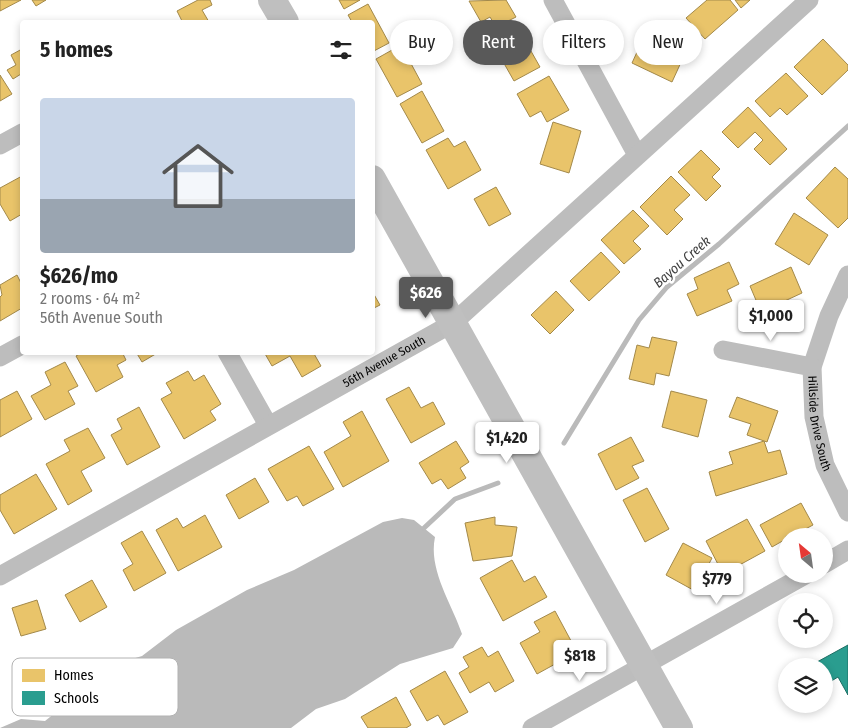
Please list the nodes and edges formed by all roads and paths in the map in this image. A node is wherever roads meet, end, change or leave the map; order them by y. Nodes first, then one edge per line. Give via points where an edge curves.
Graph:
1 (272, 0) edge
2 (553, 0) edge
3 (809, 0) edge
4 (284, 20) edge
5 (20, 133) edge
6 (0, 145) edge
7 (637, 155) junction
8 (375, 184) edge
9 (848, 275) edge
10 (453, 323) junction
11 (20, 346) edge
12 (723, 350) dead end
13 (229, 355) edge
14 (0, 357) edge
15 (812, 367) junction
16 (268, 424) junction
17 (848, 512) edge
18 (848, 550) edge
19 (833, 559) edge
20 (0, 576) edge
21 (791, 583) edge
22 (644, 666) junction
23 (532, 728) edge
24 (679, 728) edge

1 - 4 street
2 - 7 street
3 - 7 street, 56th Avenue South
5 - 6 street
7 - 10 street, 56th Avenue South
8 - 10 street
9 - 15 street, Hillside Drive South via 829,316
10 - 16 street, 56th Avenue South
10 - 22 street
11 - 14 street
12 - 15 street
13 - 16 street
15 - 17 street, Hillside Drive South via 814,417 825,465
16 - 20 street, 56th Avenue South
18 - 19 street
21 - 22 street
22 - 23 street
22 - 24 street

